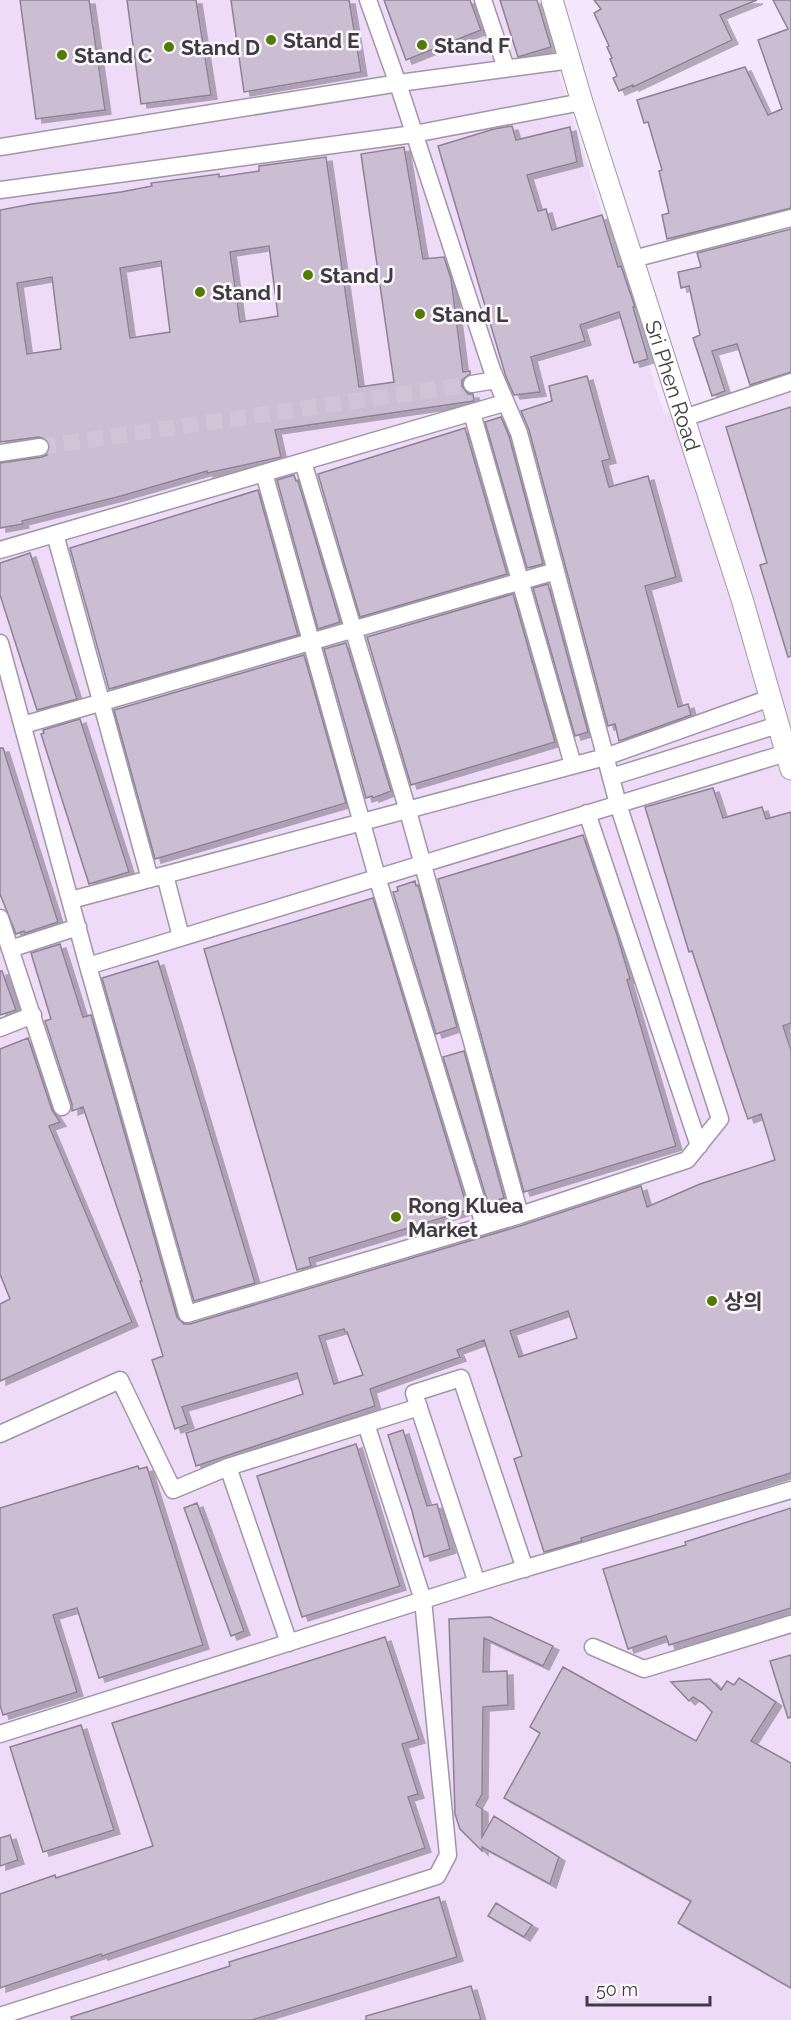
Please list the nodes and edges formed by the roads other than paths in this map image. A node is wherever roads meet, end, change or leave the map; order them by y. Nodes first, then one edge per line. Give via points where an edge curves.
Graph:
1 (368, 0) edge
2 (483, 0) edge
3 (552, 0) edge
4 (571, 60) junction
5 (507, 68) junction
6 (398, 84) junction
7 (582, 102) junction
8 (414, 134) junction
9 (0, 147) edge
10 (0, 190) edge
11 (791, 218) edge
12 (633, 259) junction
13 (496, 380) junction
14 (791, 382) edge
15 (472, 384) tunnel mouth
16 (504, 402) junction
17 (472, 413) junction
18 (684, 418) junction
19 (40, 447) tunnel mouth
20 (0, 453) edge
21 (303, 462) junction
22 (264, 473) junction
23 (55, 534) junction
24 (0, 550) edge
25 (556, 571) junction
26 (520, 581) junction
27 (354, 629) junction
28 (310, 642) junction
29 (0, 643) edge
30 (770, 698) junction
31 (101, 703) junction
32 (23, 725) junction
33 (778, 725) junction
34 (605, 757) junction
35 (789, 761) edge
36 (573, 765) junction
37 (611, 777) junction
38 (618, 804) junction
39 (408, 811) junction
40 (587, 813) junction
41 (362, 824) junction
42 (422, 864) junction
43 (157, 877) junction
44 (377, 877) junction
45 (71, 900) junction
46 (0, 918) edge
47 (78, 927) junction
48 (181, 937) junction
49 (10, 949) junction
50 (88, 966) junction
51 (33, 1015) junction
52 (0, 1028) edge
53 (62, 1107) dead end
54 (699, 1146) junction
55 (520, 1215) junction
56 (484, 1225) junction
57 (419, 1407) junction
58 (366, 1424) junction
59 (0, 1434) edge
60 (228, 1467) junction
61 (791, 1490) edge
62 (525, 1569) junction
63 (477, 1583) junction
64 (423, 1600) junction
65 (791, 1624) edge
66 (289, 1643) junction
67 (593, 1647) dead end
68 (0, 1734) edge
69 (0, 2016) edge

1 - 6 street
2 - 5 street
3 - 4 main road, Sri Phen Road
4 - 5 street
4 - 7 main road, Sri Phen Road
5 - 6 street
6 - 8 street
6 - 9 street
7 - 8 street
7 - 12 main road, Sri Phen Road
8 - 10 street
8 - 13 street
11 - 12 street
12 - 18 main road, Sri Phen Road
13 - 15 street
13 - 16 street
14 - 18 street
16 - 17 street
16 - 25 street via 519,433
17 - 21 street
17 - 26 street
18 - 30 main road, Sri Phen Road
19 - 20 street
21 - 22 street
21 - 27 street
22 - 23 street
22 - 28 street
23 - 24 street
23 - 31 street
25 - 26 street
25 - 34 street
26 - 27 street
26 - 36 street
27 - 28 street
27 - 39 street
28 - 31 street
28 - 41 street
29 - 32 street
30 - 33 main road, Sri Phen Road
30 - 34 street
31 - 32 street
31 - 43 street
32 - 45 street
33 - 35 main road, Sri Phen Road
33 - 37 street
34 - 36 street
34 - 37 street
35 - 38 street
36 - 39 street
37 - 38 street
38 - 40 street
38 - 54 street via 720,1119
39 - 41 street
39 - 42 street
40 - 42 street
40 - 54 street
41 - 43 street
41 - 44 street
42 - 44 street
42 - 55 street
43 - 45 street
43 - 48 street
44 - 48 street
44 - 56 street
45 - 47 street
46 - 49 street
47 - 49 street
47 - 50 street
48 - 50 street
49 - 51 street
50 - 56 street via 188,1314
51 - 52 street
51 - 53 street
54 - 55 street via 687,1160
55 - 56 street
57 - 58 street
57 - 62 street via 414,1393 461,1378
57 - 63 street
58 - 60 street
58 - 64 street
59 - 60 street via 120,1380 173,1490
60 - 66 street
61 - 62 street
62 - 63 street
63 - 64 street
64 - 66 street
64 - 69 street via 448,1855 437,1876
65 - 67 street via 644,1669
66 - 68 street

